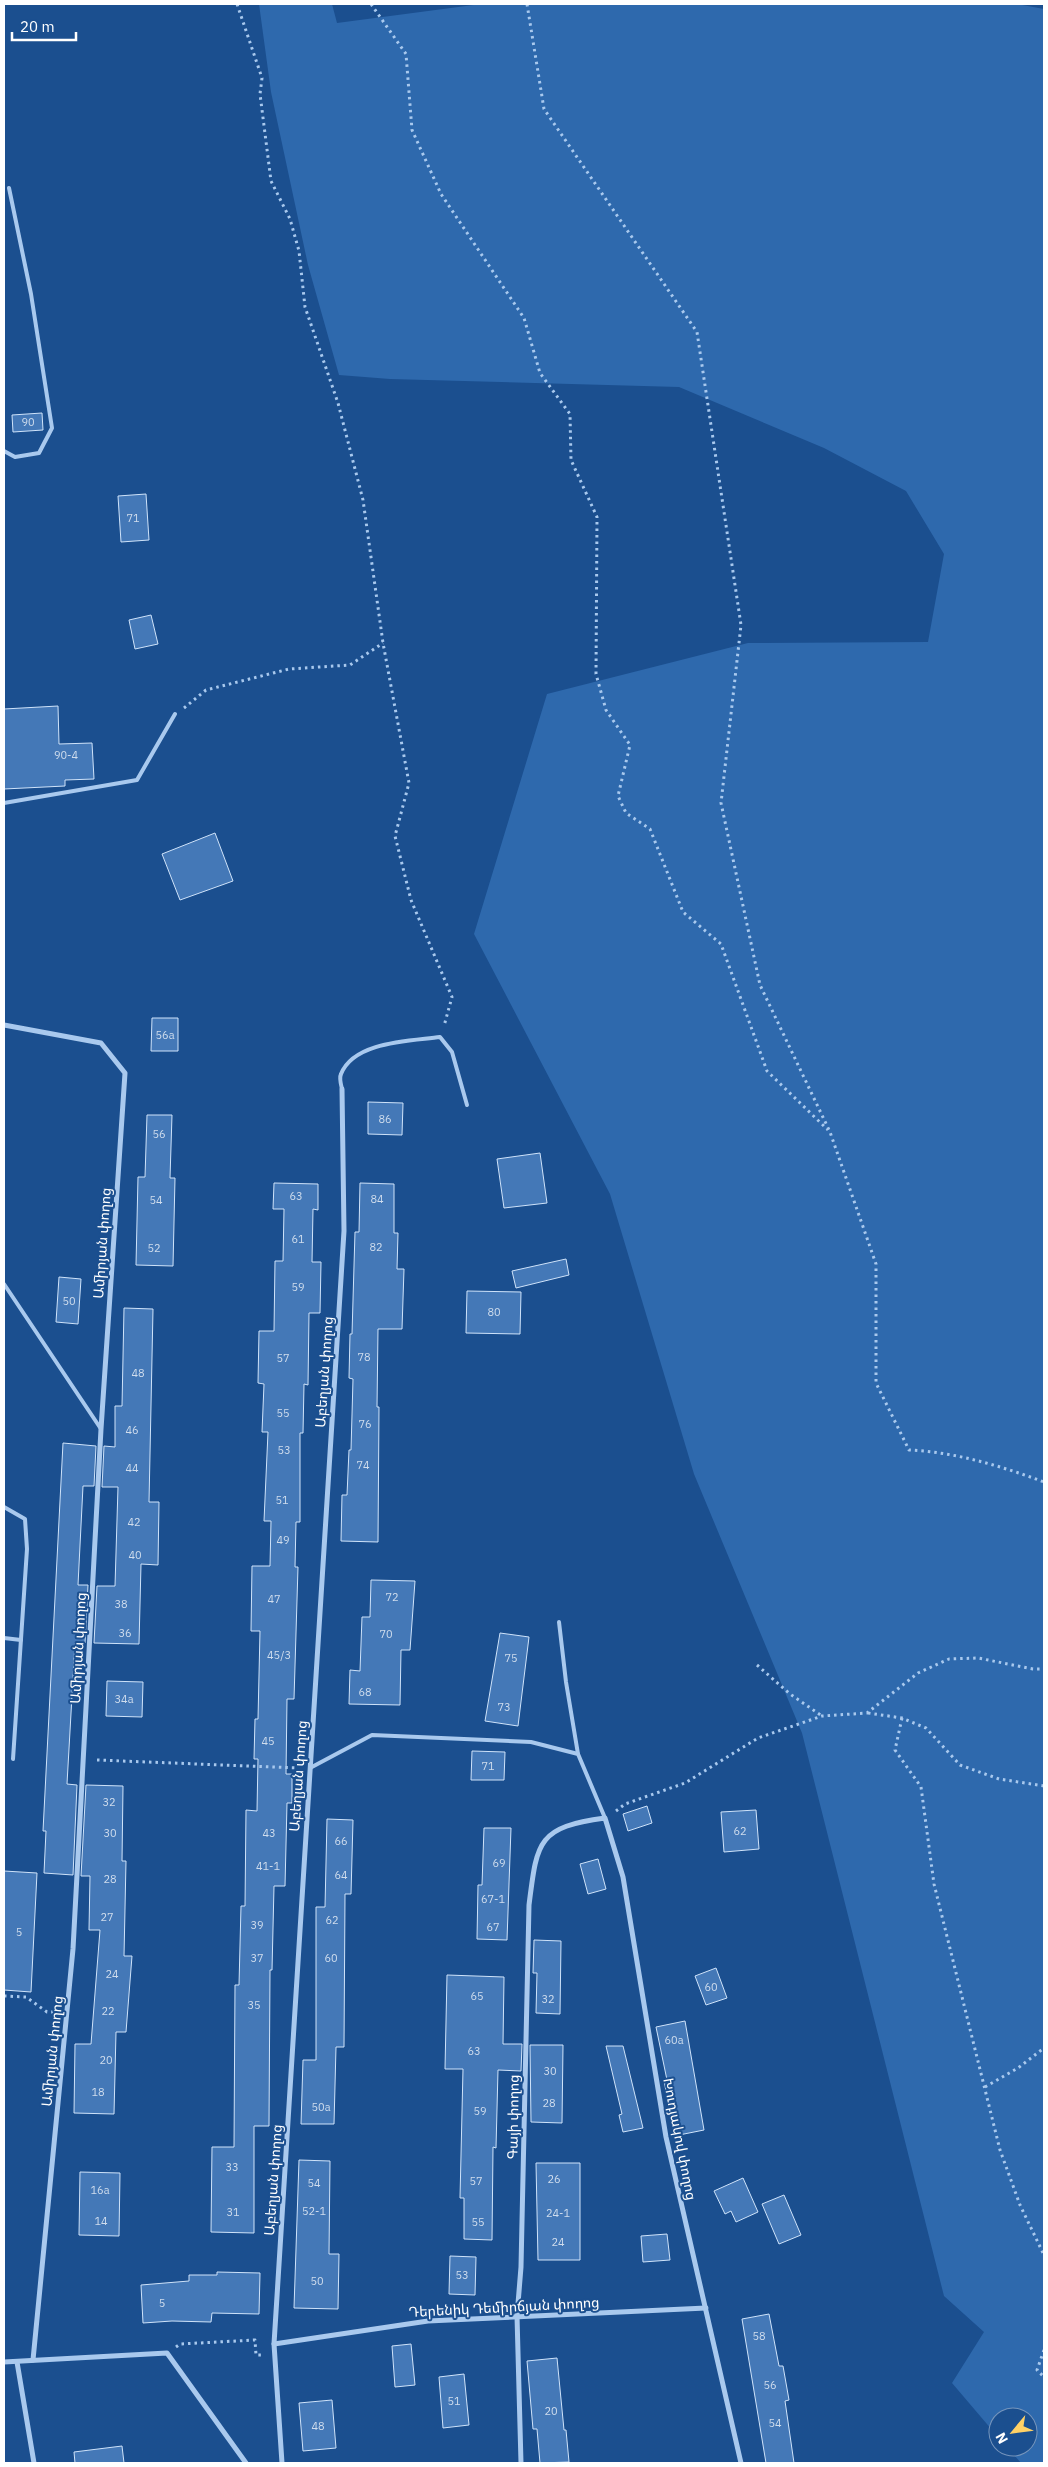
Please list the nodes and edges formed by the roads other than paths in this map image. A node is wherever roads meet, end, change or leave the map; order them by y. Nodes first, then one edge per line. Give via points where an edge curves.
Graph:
1 (9, 188) dead end
2 (4, 451) edge
3 (175, 714) road end
4 (4, 803) edge
5 (4, 1025) edge
6 (342, 1089) joint
7 (467, 1105) dead end
8 (4, 1284) edge
9 (101, 1429) junction
10 (4, 1507) edge
11 (559, 1622) dead end
12 (4, 1638) edge
13 (21, 1640) junction
14 (578, 1754) junction
15 (13, 1759) dead end
16 (310, 1768) junction
17 (605, 1818) junction
18 (706, 2308) junction
19 (517, 2316) junction
20 (274, 2344) junction
21 (33, 2360) junction
22 (4, 2362) edge
23 (17, 2362) junction
24 (34, 2463) edge
25 (246, 2463) edge
26 (282, 2463) edge
27 (521, 2463) edge
28 (741, 2463) edge

1 - 2 lane via 31,294 52,428 39,453 15,457
3 - 4 lane via 137,780
5 - 9 street, Ամիրյան փողոց via 101,1043 125,1072
6 - 7 lane via 340,1075 351,1058 370,1048 440,1037 452,1052
6 - 16 street, Աբեղյան փողոց via 344,1231
8 - 9 lane
9 - 21 street, Ամիրյան փողոց via 73,1949
10 - 13 lane via 25,1520 27,1549
11 - 14 lane
12 - 13 lane
13 - 15 lane
14 - 16 lane via 531,1742 372,1735
14 - 17 lane
16 - 20 street, Աբեղյան փողոց
17 - 18 street, Խուդյակով փողոց via 623,1877 666,2137
17 - 19 street, Գայի փողոց via 558,1828 539,1849 534,1869 529,1906 521,2267
18 - 19 street, Դերենիկ Դեմիրճյան փողոց
18 - 28 street, Խուդյակով փողոց
19 - 20 street, Դերենիկ Դեմիրճյան փողոց via 428,2321
19 - 27 street, Գայի փողոց
20 - 26 street, Աբեղյան փողոց
21 - 23 street
21 - 25 street via 167,2354
22 - 23 street
23 - 24 street

